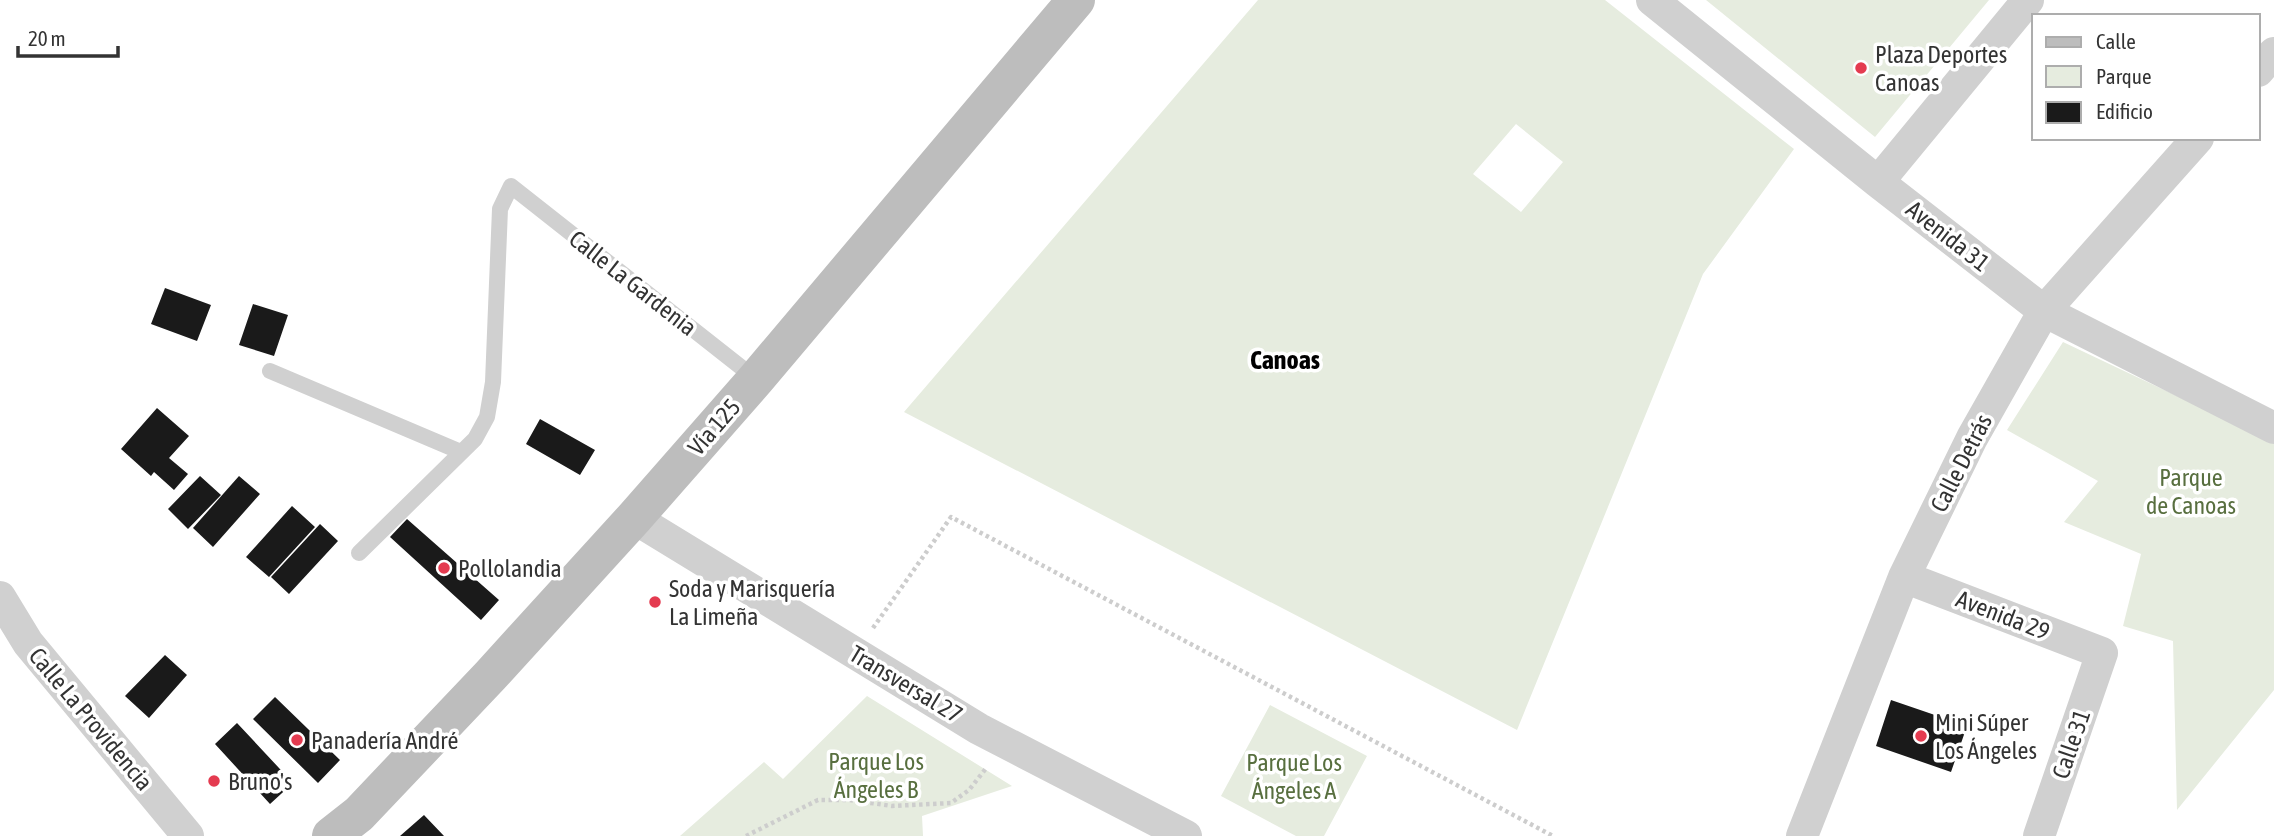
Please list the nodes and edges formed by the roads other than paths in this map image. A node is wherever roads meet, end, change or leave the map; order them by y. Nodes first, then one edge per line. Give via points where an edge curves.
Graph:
1 (1076, 0) edge
2 (1651, 0) edge
3 (2028, 0) edge
4 (2274, 53) edge
5 (2260, 69) edge
6 (2196, 140) edge
7 (1878, 182) junction
8 (2044, 311) junction
9 (271, 372) dead end
10 (756, 379) junction
11 (2274, 428) edge
12 (461, 452) junction
13 (634, 518) junction
14 (359, 553) dead end
15 (1904, 577) junction
16 (0, 597) edge
17 (2102, 653) joint
18 (188, 836) edge
19 (331, 836) edge
20 (1186, 836) edge
21 (1802, 836) edge
22 (2039, 836) edge

1 - 10 main road, Vía 125
2 - 7 street, Avenida 31
3 - 7 street
4 - 5 street
6 - 8 street, Calle Detrás
7 - 8 street, Avenida 31
8 - 11 street, Avenida 31
8 - 15 street, Calle Detrás via 1972,438
9 - 12 lane
10 - 12 lane, Calle La Gardenia via 511,186 500,209 493,382 486,417 475,439
10 - 13 main road, Vía 125
12 - 14 lane
13 - 19 main road, Vía 125 via 481,686 359,814
13 - 20 street, Transversal 27 via 1005,743
15 - 17 street, Avenida 29
15 - 21 street, Calle Detrás
16 - 18 street, Calle La Providencia via 28,643
17 - 22 street, Calle 31

